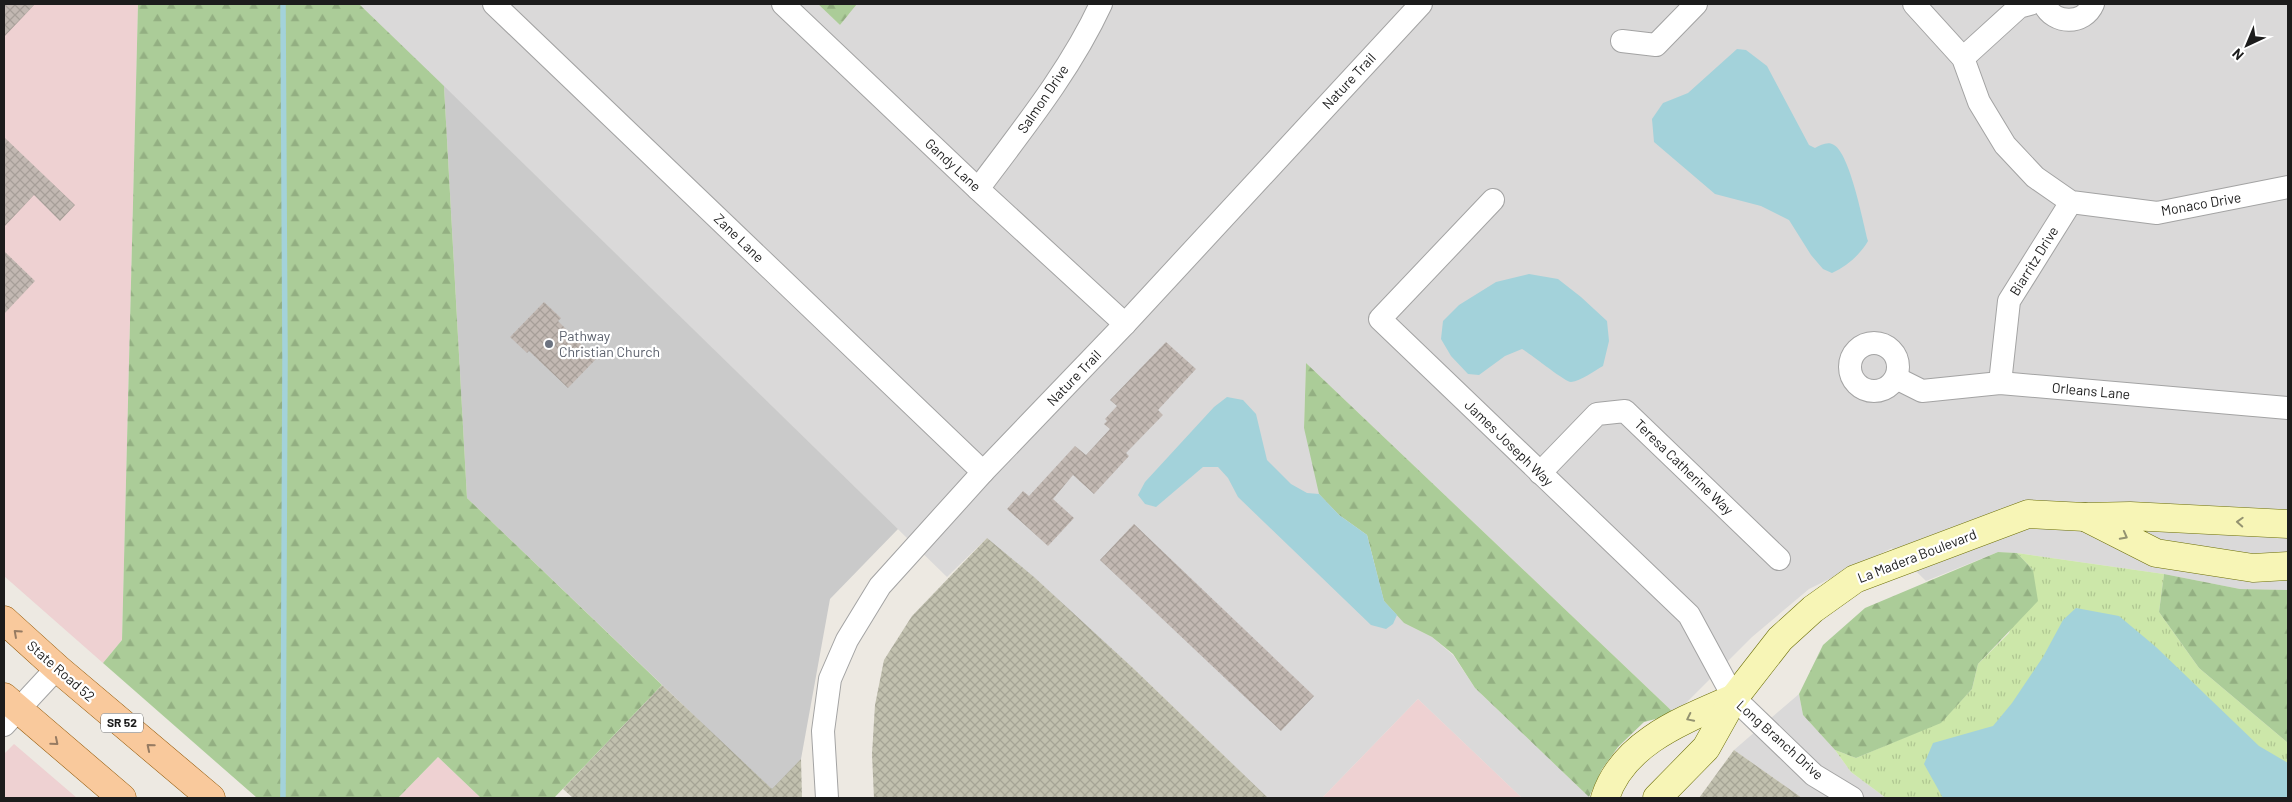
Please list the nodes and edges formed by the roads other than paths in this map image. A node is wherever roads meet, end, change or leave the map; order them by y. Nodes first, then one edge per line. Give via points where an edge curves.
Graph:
1 (494, 4) edge
2 (783, 4) edge
3 (1101, 4) edge
4 (1421, 4) edge
5 (1696, 4) edge
6 (1914, 4) edge
7 (2030, 4) edge
8 (2044, 4) edge
9 (2093, 4) edge
10 (1622, 41) dead end
11 (1963, 58) junction
12 (2288, 187) edge
13 (978, 189) junction
14 (1493, 200) dead end
15 (2072, 202) junction
16 (1125, 324) junction
17 (1896, 378) dead end
18 (2000, 383) junction
19 (2288, 408) edge
20 (983, 472) junction
21 (1540, 473) junction
22 (2085, 516) junction
23 (2288, 524) edge
24 (1779, 559) dead end
25 (2288, 566) edge
26 (4, 620) edge
27 (57, 668) junction
28 (1734, 698) junction
29 (8, 711) edge
30 (122, 798) edge
31 (211, 798) edge
32 (827, 798) edge
33 (1605, 798) edge
34 (1657, 798) edge
35 (1852, 798) edge

1 - 20 street, Zane Lane
2 - 13 street, Gandy Lane
3 - 13 street, Salmon Drive via 1090,28 1040,106
4 - 16 street, Nature Trail
5 - 10 street via 1656,45
6 - 11 street, Monaco Drive
7 - 11 street via 2019,6
8 - 9 street via 2053,15 2070,20 2086,14
11 - 15 street, Monaco Drive via 1978,102 2005,145 2035,176
12 - 15 street, Monaco Drive via 2157,212
13 - 16 street, Gandy Lane
14 - 21 street, James Joseph Way via 1380,319
15 - 18 street, Biarritz Drive via 2009,301
16 - 20 street, Nature Trail
17 - 18 street, Orleans Lane via 1922,391
18 - 19 street, Orleans Lane
20 - 32 street, Nature Trail via 880,586 847,640 830,679 823,731
21 - 24 street, Teresa Catherine Way via 1597,414 1625,411
21 - 28 street, James Joseph Way via 1688,615
23 -> 22 street, La Madera Boulevard
22 -> 25 street, La Madera Boulevard via 2156,553 2252,568
22 - 28 street, La Madera Boulevard via 2028,514 1855,579 1813,609 1780,639
27 -> 26 main road, State Road 52 / SR 52
27 - 29 street
31 -> 27 main road, State Road 52 / SR 52
28 -> 33 street, La Madera Boulevard via 1647,742 1626,760
28 - 34 street, La Madera Boulevard via 1706,748
28 - 35 street, Long Branch Drive via 1814,775
29 -> 30 main road

